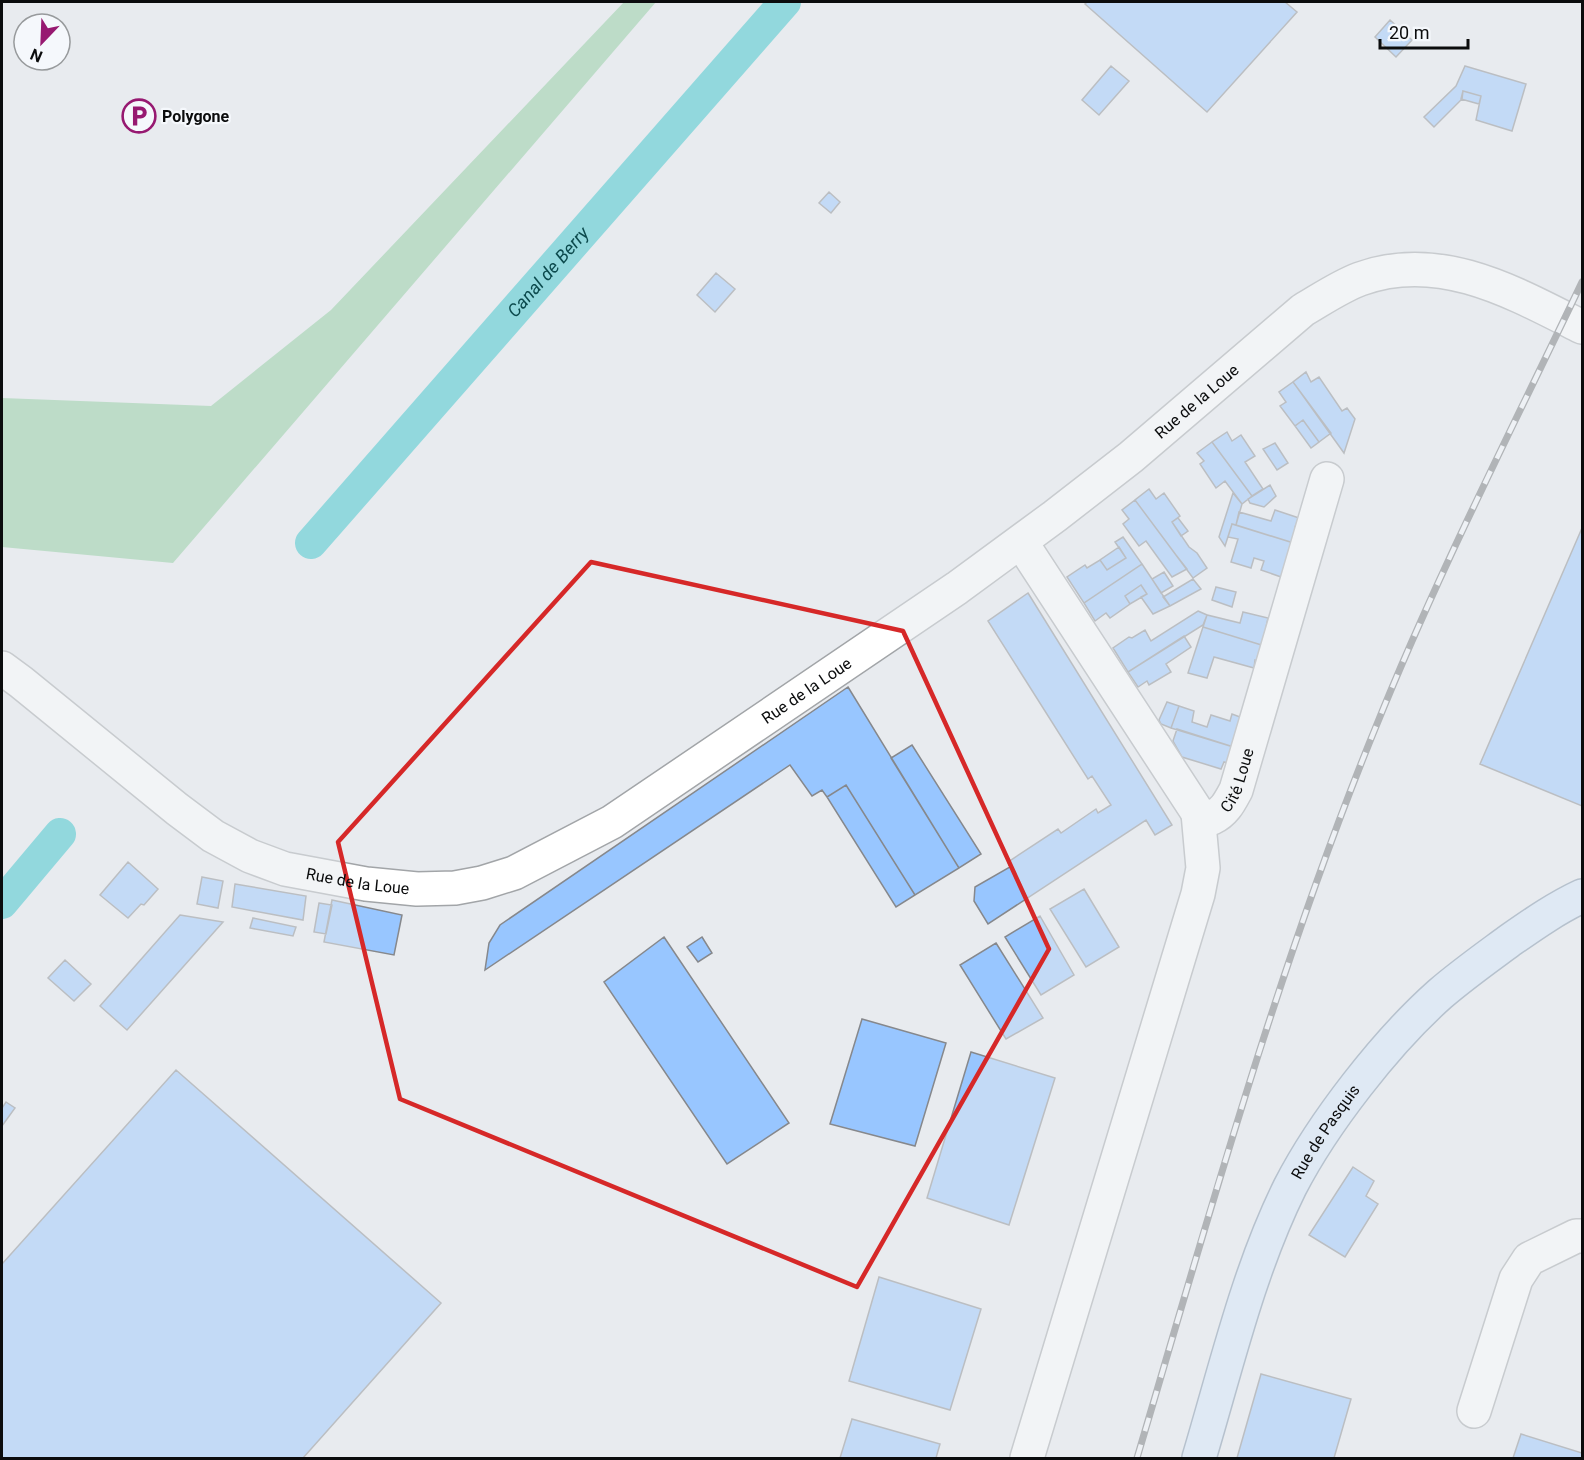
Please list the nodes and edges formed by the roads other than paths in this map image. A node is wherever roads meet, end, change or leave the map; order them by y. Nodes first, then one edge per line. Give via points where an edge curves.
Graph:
1 (1582, 327) edge
2 (1327, 479) dead end
3 (1021, 542) junction
4 (2, 668) edge
5 (1198, 813) junction
6 (1582, 896) edge
7 (1579, 1236) edge
8 (1474, 1411) dead end
9 (1027, 1458) edge
10 (1199, 1458) edge

1 - 3 street, Rue de la Loue via 1510,291 1468,276 1414,269 1361,279 1303,310 1131,457
2 - 5 street, Cité Loue via 1236,790 1219,814 1212,818
3 - 4 street, Rue de la Loue via 612,822 514,873 455,888 366,884 285,868 250,856 186,816
3 - 5 street, Cité Loue
5 - 9 street via 1203,868 1198,894
6 - 10 main road, Rue de Pasquis via 1530,926 1440,994 1382,1055 1308,1156 1290,1188 1263,1254
7 - 8 street via 1529,1259 1515,1279

